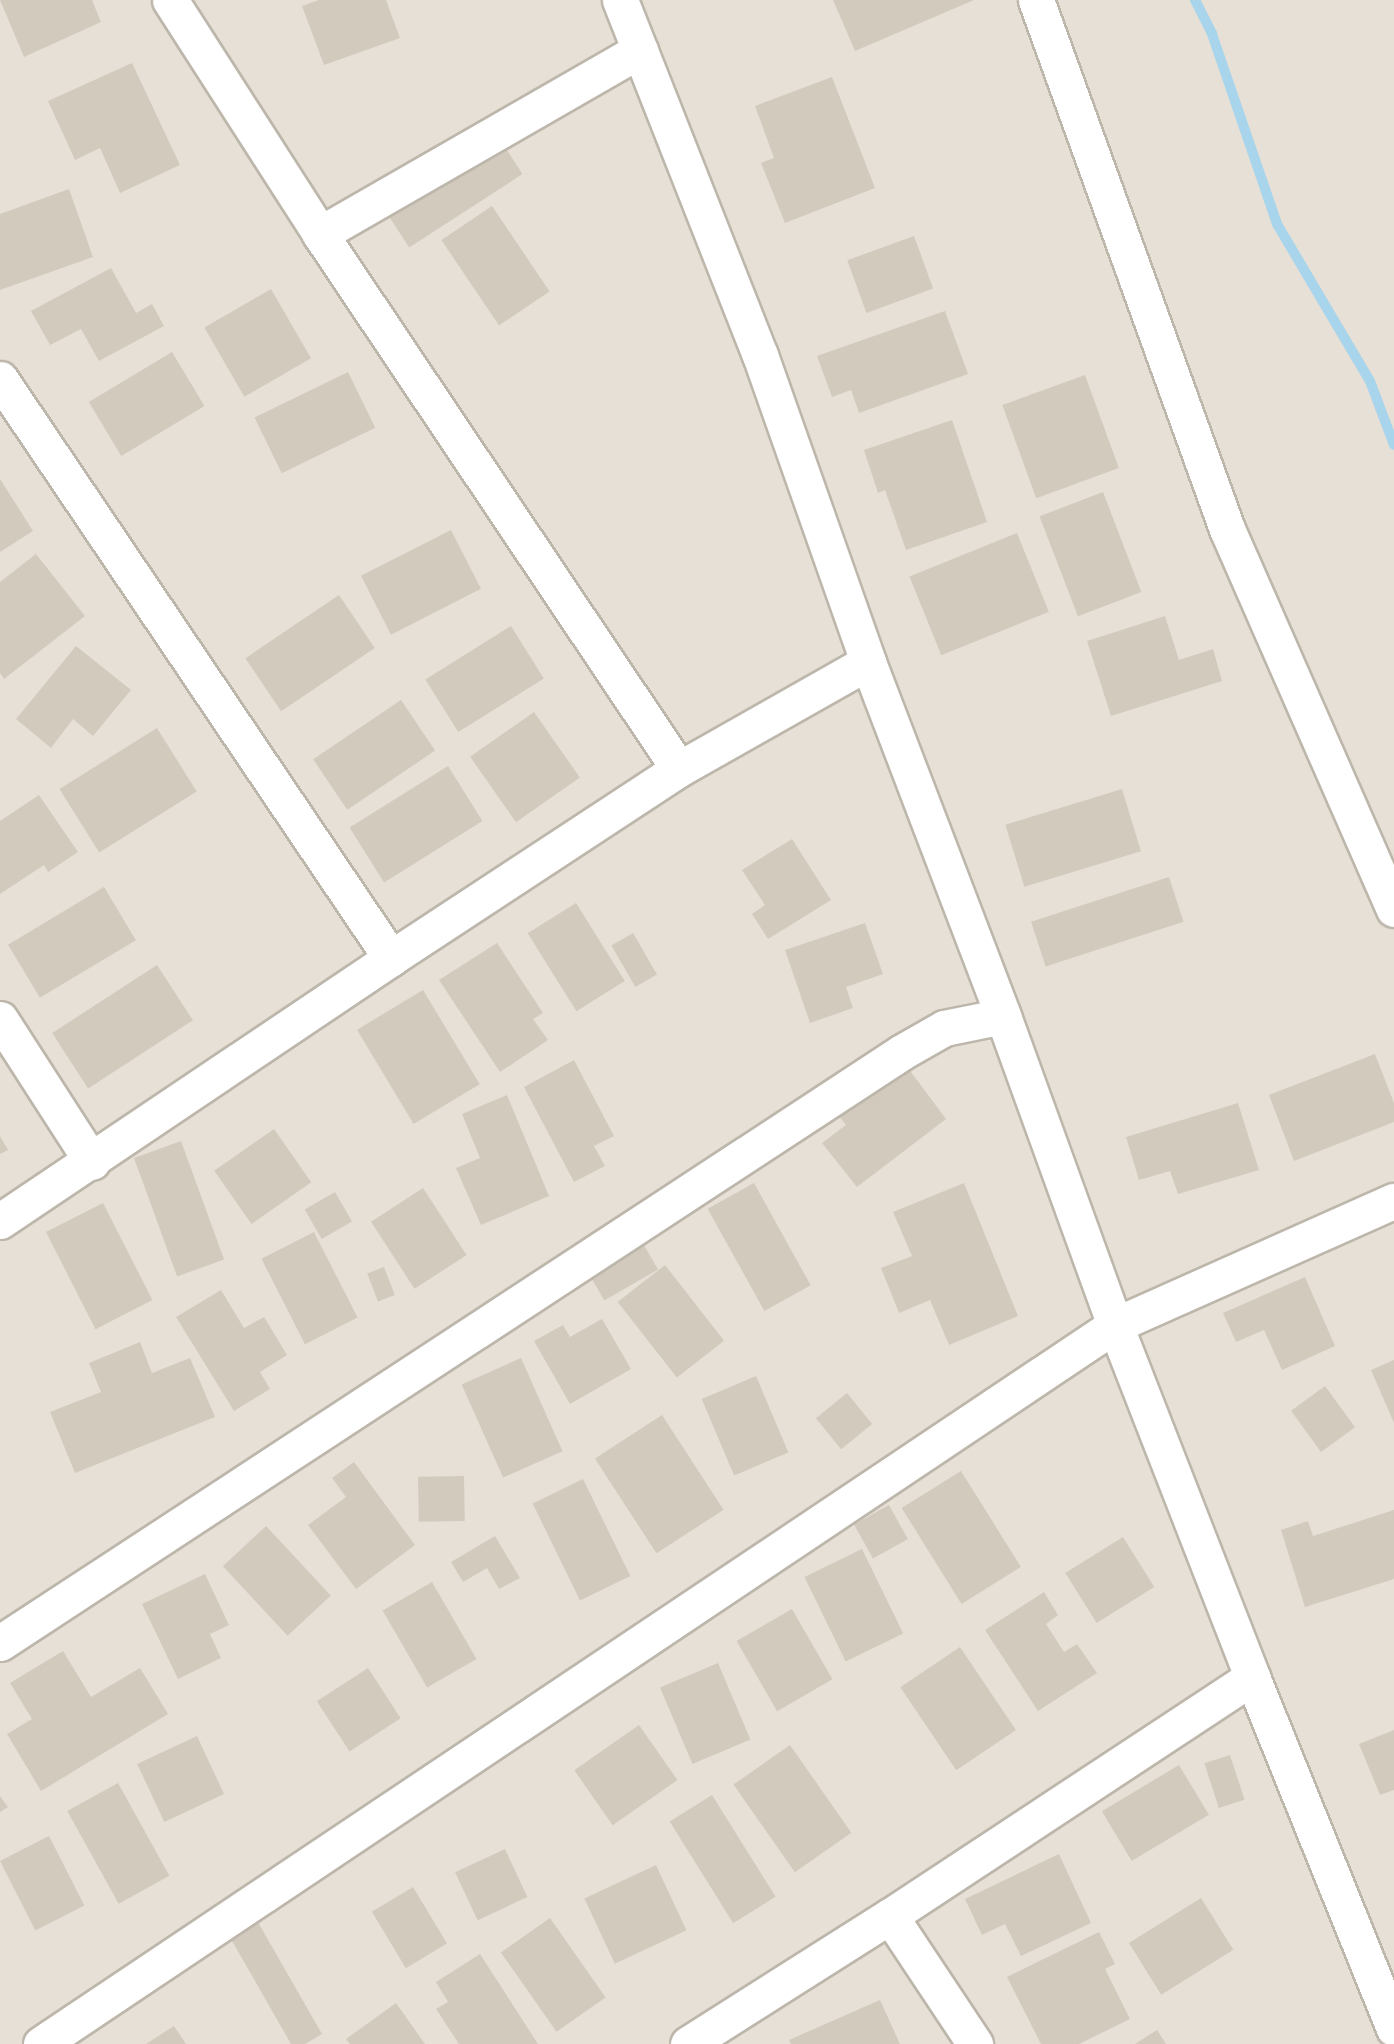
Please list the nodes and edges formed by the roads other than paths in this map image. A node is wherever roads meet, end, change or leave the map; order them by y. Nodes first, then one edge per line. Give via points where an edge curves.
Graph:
1 (170, 0) edge
2 (1036, 0) edge
3 (623, 1) edge
4 (640, 50) junction
5 (320, 234) junction
6 (0, 379) edge
7 (867, 662) junction
8 (679, 769) junction
9 (1394, 909) edge
10 (391, 958) junction
11 (1003, 1016) junction
12 (0, 1019) edge
13 (92, 1161) junction
14 (1394, 1201) edge
15 (0, 1221) edge
16 (1115, 1325) junction
17 (0, 1643) edge
18 (1252, 1677) junction
19 (890, 1916) junction
20 (1394, 2028) edge
21 (41, 2044) edge
22 (688, 2044) edge
23 (975, 2044) edge

1 - 5 street
2 - 9 street via 1227,529
3 - 4 street
4 - 5 street
4 - 7 street via 760,355
5 - 8 street
6 - 10 street
7 - 8 street
7 - 11 street
8 - 10 street
10 - 13 street
11 - 16 street
11 - 17 street via 943,1028 902,1052
12 - 13 street
13 - 15 street
14 - 16 street
16 - 18 street
16 - 21 street
18 - 19 street
18 - 20 street
19 - 22 street
19 - 23 street

